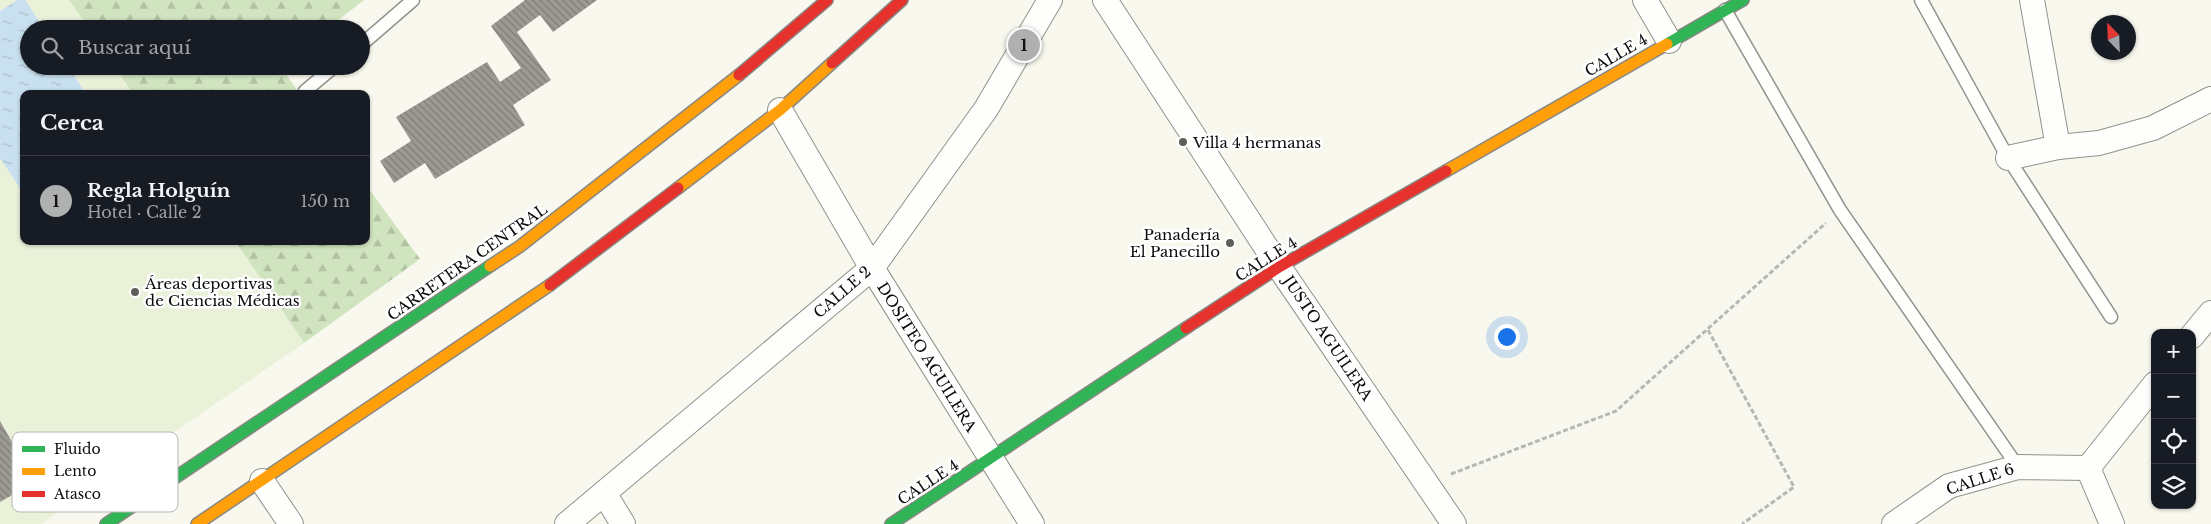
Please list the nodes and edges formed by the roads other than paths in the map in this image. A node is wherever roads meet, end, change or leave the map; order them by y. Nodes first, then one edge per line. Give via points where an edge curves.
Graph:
1 (413, 0) edge
2 (827, 0) edge
3 (902, 0) edge
4 (1050, 0) edge
5 (1105, 0) edge
6 (1645, 0) edge
7 (1744, 0) edge
8 (1920, 0) edge
9 (2032, 0) edge
10 (1724, 10) junction
11 (370, 37) edge
12 (1669, 41) junction
13 (324, 75) edge
14 (306, 90) edge
15 (2211, 99) edge
16 (780, 110) junction
17 (2058, 147) junction
18 (2008, 158) junction
19 (1279, 267) junction
20 (872, 268) junction
21 (2211, 312) edge
22 (2111, 317) dead end
23 (2196, 331) edge
24 (2151, 389) edge
25 (990, 459) junction
26 (2018, 467) junction
27 (2088, 468) junction
28 (178, 476) edge
29 (262, 481) junction
30 (604, 492) junction
31 (124, 512) edge
32 (106, 524) edge
33 (197, 524) edge
34 (291, 524) edge
35 (567, 524) edge
36 (623, 524) edge
37 (891, 524) edge
38 (1032, 524) edge
39 (1454, 524) edge
40 (1894, 524) edge
41 (2112, 524) edge

1 - 11 lane
2 - 28 main road, CARRETERA CENTRAL via 755,62 520,247
3 - 16 main road
4 - 20 street, CALLE 2 via 986,109
5 - 19 street, JUSTO AGUILERA
6 - 12 street
7 - 10 main road, CALLE 4
8 - 18 lane
9 - 17 street
10 - 12 main road, CALLE 4
10 - 26 lane via 1840,210
12 - 19 main road, CALLE 4
13 - 14 lane
15 - 17 street via 2153,128 2099,144
16 - 20 street, DOSITEO AGUILERA
16 - 29 main road via 531,299
17 - 18 street
18 - 22 lane
19 - 25 main road, CALLE 4
19 - 39 street, JUSTO AGUILERA
20 - 25 street, DOSITEO AGUILERA
20 - 30 street, CALLE 2
21 - 23 street
24 - 27 street
25 - 37 main road, CALLE 4
25 - 38 street, DOSITEO AGUILERA
26 - 27 street, CALLE 6
26 - 40 street, CALLE 6 via 1949,486
27 - 41 street
29 - 33 main road
29 - 34 street
30 - 35 street, CALLE 2
30 - 36 street
31 - 32 main road, CARRETERA CENTRAL

